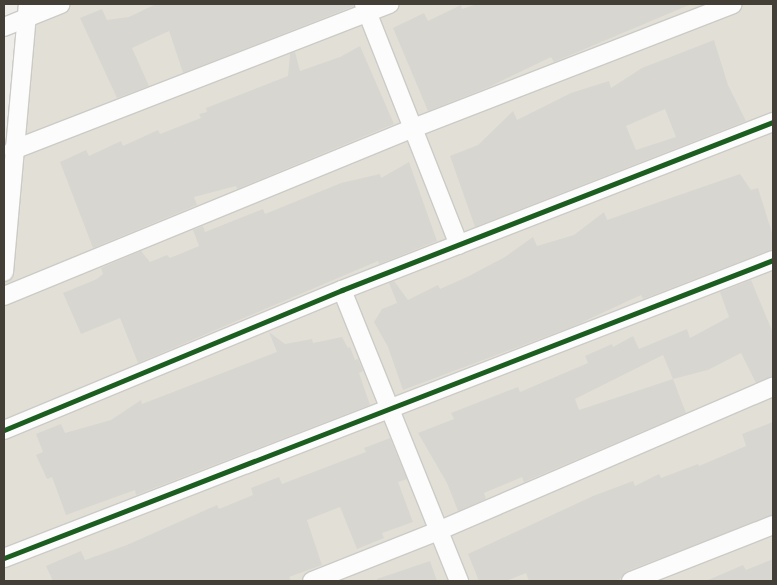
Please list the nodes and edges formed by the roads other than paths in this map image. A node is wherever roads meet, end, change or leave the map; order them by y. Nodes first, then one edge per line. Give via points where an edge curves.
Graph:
1 (61, 4) edge
2 (390, 4) edge
3 (733, 4) edge
4 (366, 8) edge
5 (27, 11) edge
6 (4, 27) edge
7 (773, 122) edge
8 (411, 129) junction
9 (13, 150) junction
10 (459, 245) junction
11 (773, 260) edge
12 (4, 272) edge
13 (342, 290) junction
14 (4, 296) edge
15 (773, 387) edge
16 (389, 409) junction
17 (4, 430) edge
18 (773, 525) edge
19 (438, 531) junction
20 (4, 558) edge
21 (312, 581) edge
22 (459, 581) edge
23 (631, 581) edge

1 - 5 street
2 - 4 street
3 - 8 street
4 - 8 street
4 - 9 street
5 - 6 street
5 - 9 street
7 - 10 street
8 - 10 street
8 - 14 street
9 - 12 street
10 - 13 street
11 - 16 street
13 - 16 street
13 - 17 street
15 - 19 street
16 - 19 street
16 - 20 street
18 - 23 street
19 - 21 street
19 - 22 street

